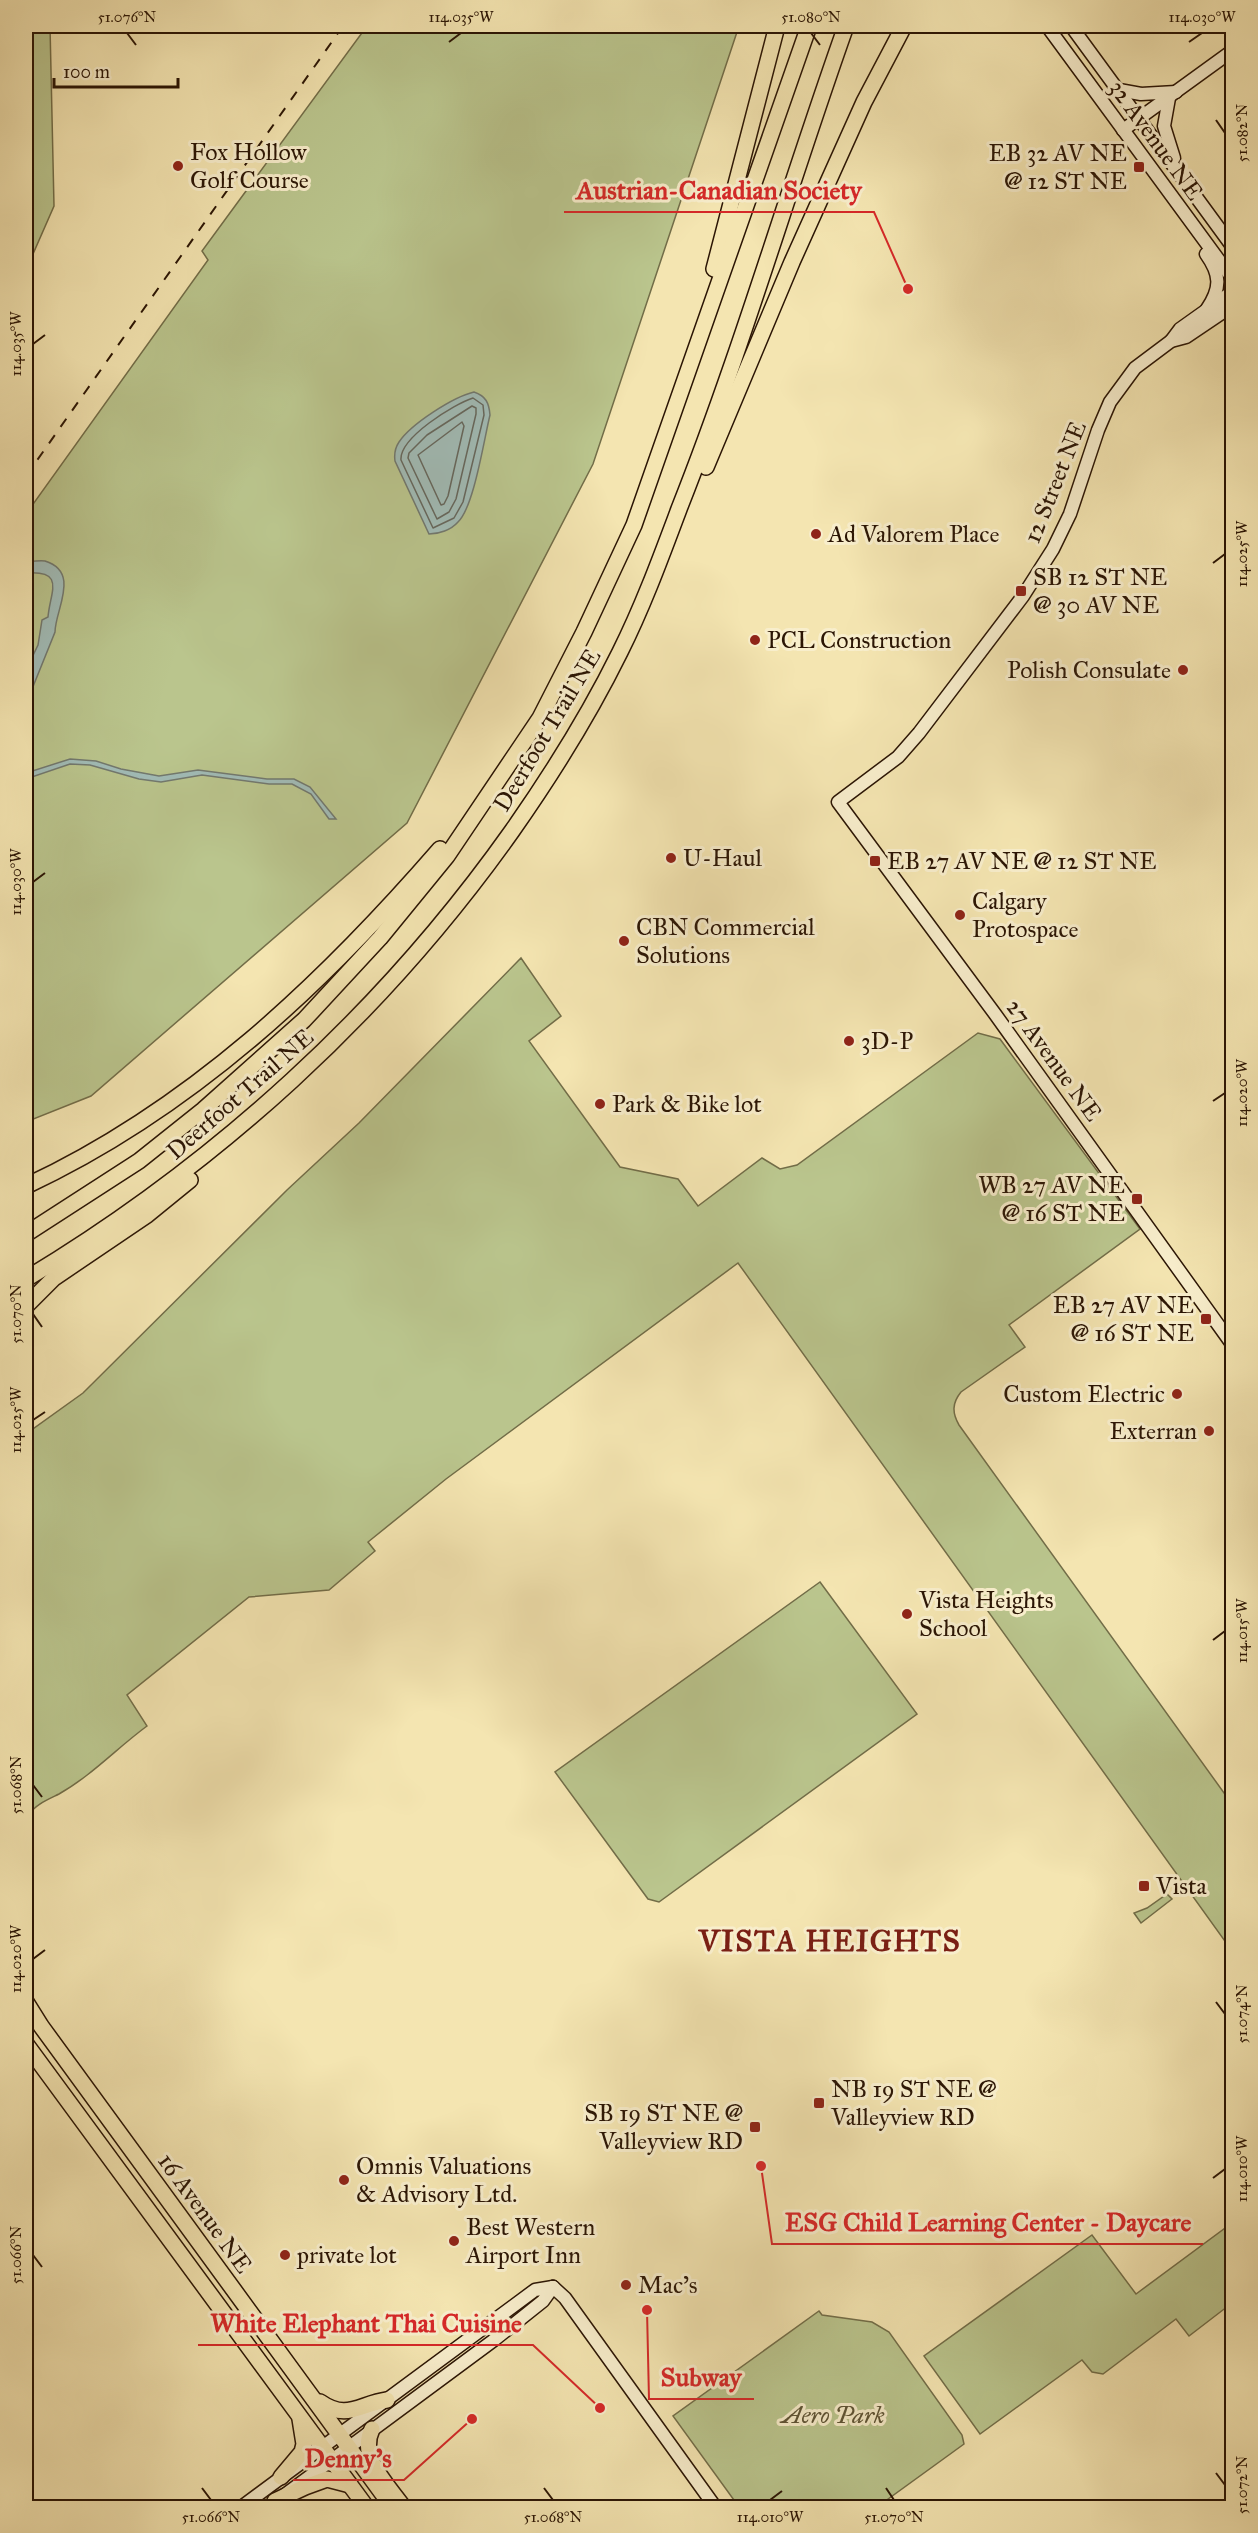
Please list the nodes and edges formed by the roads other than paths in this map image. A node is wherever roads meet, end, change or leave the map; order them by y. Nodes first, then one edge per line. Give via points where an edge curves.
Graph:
1 (777, 26) edge
2 (809, 26) edge
3 (846, 26) edge
4 (904, 26) edge
5 (909, 26) edge
6 (1047, 26) edge
7 (1071, 26) edge
8 (1233, 51) edge
9 (883, 67) junction
10 (1119, 90) junction
11 (1173, 95) junction
12 (1140, 118) junction
13 (1123, 130) junction
14 (1178, 171) junction
15 (1188, 219) junction
16 (1233, 246) edge
17 (1233, 278) edge
18 (1233, 292) edge
19 (713, 297) junction
20 (1233, 306) edge
21 (1233, 315) edge
22 (1208, 316) junction
23 (644, 600) junction
24 (491, 790) junction
25 (838, 802) joint
26 (509, 834) junction
27 (26, 1186) edge
28 (26, 1234) edge
29 (26, 1279) edge
30 (26, 1306) edge
31 (1233, 1344) edge
32 (26, 2002) edge
33 (26, 2044) edge
34 (553, 2287) junction
35 (313, 2396) junction
36 (387, 2400) junction
37 (299, 2413) junction
38 (372, 2428) junction
39 (344, 2440) junction
40 (327, 2452) junction
41 (281, 2477) junction
42 (350, 2485) junction
43 (271, 2504) edge
44 (240, 2508) edge
45 (367, 2508) edge
46 (393, 2508) edge
47 (404, 2508) edge
48 (716, 2508) edge

1 - 19 highway via 714,266
2 - 19 highway, Deerfoot Trail NE
3 - 23 highway, Deerfoot Trail NE via 715,417
4 - 9 highway
5 - 9 highway
6 - 13 street, 32 Avenue NE
7 - 10 street, 32 Avenue NE
8 - 11 street
9 - 23 highway via 792,262 720,437
10 - 11 street
10 - 12 street, 32 Avenue NE
11 - 12 street
11 - 14 street via 1164,126
12 - 13 street
12 - 14 street, 32 Avenue NE
13 - 15 street, 32 Avenue NE
14 - 16 street, 32 Avenue NE
15 - 17 street, 32 Avenue NE
15 - 22 street via 1217,277 1217,294
18 - 22 street, 12 Street NE
19 - 24 highway, Deerfoot Trail NE via 634,525 540,718
20 - 22 street, 12 Street NE
21 - 22 street via 1218,322
22 - 25 street, 12 Street NE via 1180,329 1171,342 1135,368 1110,402 1070,514 1023,596 898,757
23 - 26 highway, Deerfoot Trail NE via 619,655 566,751
24 - 27 highway via 394,902 322,976 249,1042 140,1123
24 - 28 highway, Deerfoot Trail NE via 447,856 380,938 304,1020 139,1161
25 - 31 street, 27 Avenue NE
26 - 29 highway, Deerfoot Trail NE via 481,875 426,941 327,1050 196,1163
26 - 30 highway via 492,873 433,948 360,1030 242,1137 147,1215 54,1278
32 - 35 highway, 16 Avenue NE
33 - 37 highway, 16 Avenue NE
34 - 36 street via 535,2290
34 - 38 street via 543,2301 494,2340
34 - 48 street
35 - 36 highway via 343,2412
35 - 39 highway, 16 Avenue NE
36 - 39 street
37 - 40 highway, 16 Avenue NE
37 - 41 highway via 304,2444 299,2457
38 - 39 street
38 - 47 highway via 368,2441 370,2456
39 - 40 street
39 - 46 highway, 16 Avenue NE
40 - 41 street
40 - 42 highway, 16 Avenue NE
40 - 43 street
41 - 44 street
42 - 43 highway via 327,2479
42 - 45 highway, 16 Avenue NE

